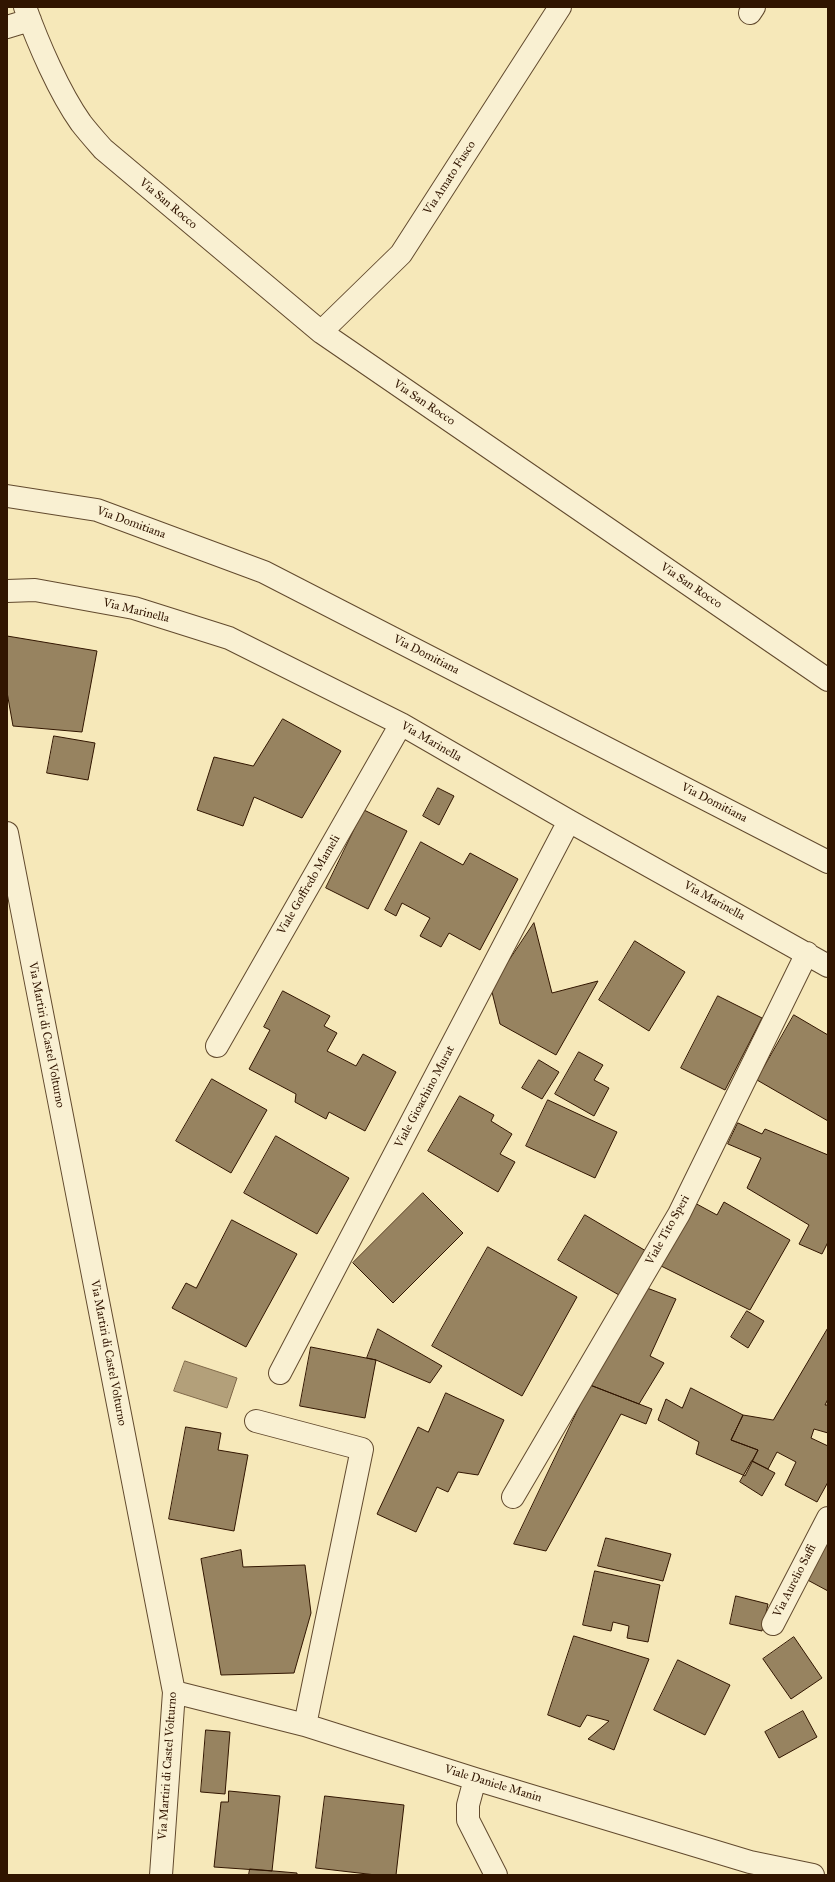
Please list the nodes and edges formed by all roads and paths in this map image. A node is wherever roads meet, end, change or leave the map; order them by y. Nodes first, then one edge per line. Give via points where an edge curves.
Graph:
1 (560, 7) edge
2 (27, 14) edge
3 (7, 27) edge
4 (321, 332) junction
5 (7, 496) edge
6 (7, 591) edge
7 (828, 680) edge
8 (401, 724) junction
9 (569, 821) junction
10 (7, 833) edge
11 (828, 862) edge
12 (807, 953) junction
13 (828, 966) edge
14 (217, 1046) dead end
15 (280, 1373) dead end
16 (256, 1421) dead end
17 (513, 1497) dead end
18 (828, 1518) edge
19 (773, 1624) dead end
20 (174, 1692) junction
21 (305, 1725) junction
22 (475, 1779) junction
23 (749, 1868) edge
24 (161, 1875) edge
25 (496, 1875) edge
26 (813, 1875) edge

1 - 4 street, Via Amato Fusco via 401,254
2 - 3 street
2 - 4 street, Via San Rocco via 58,82 81,123 103,149
4 - 7 street, Via San Rocco
5 - 11 street, Via Domitiana via 97,510 264,572
6 - 8 street, Via Marinella via 35,590 134,608 229,638
8 - 9 street, Via Marinella
8 - 14 street, Viale Goffredo Mameli
9 - 12 street, Via Marinella
9 - 15 street, Viale Gioachino Murat
10 - 20 street, Via Martiri di Castel Volturno
12 - 13 street, Via Marinella
12 - 17 street, Viale Tito Speri via 679,1214
16 - 21 street via 362,1449
18 - 19 street, Via Aurelio Saffi
20 - 21 street, Viale Daniele Manin
20 - 24 street, Via Martiri di Castel Volturno
21 - 22 street, Viale Daniele Manin
22 - 23 street, Viale Daniele Manin
22 - 25 street via 468,1805 468,1820
23 - 26 street, Viale Daniele Manin

